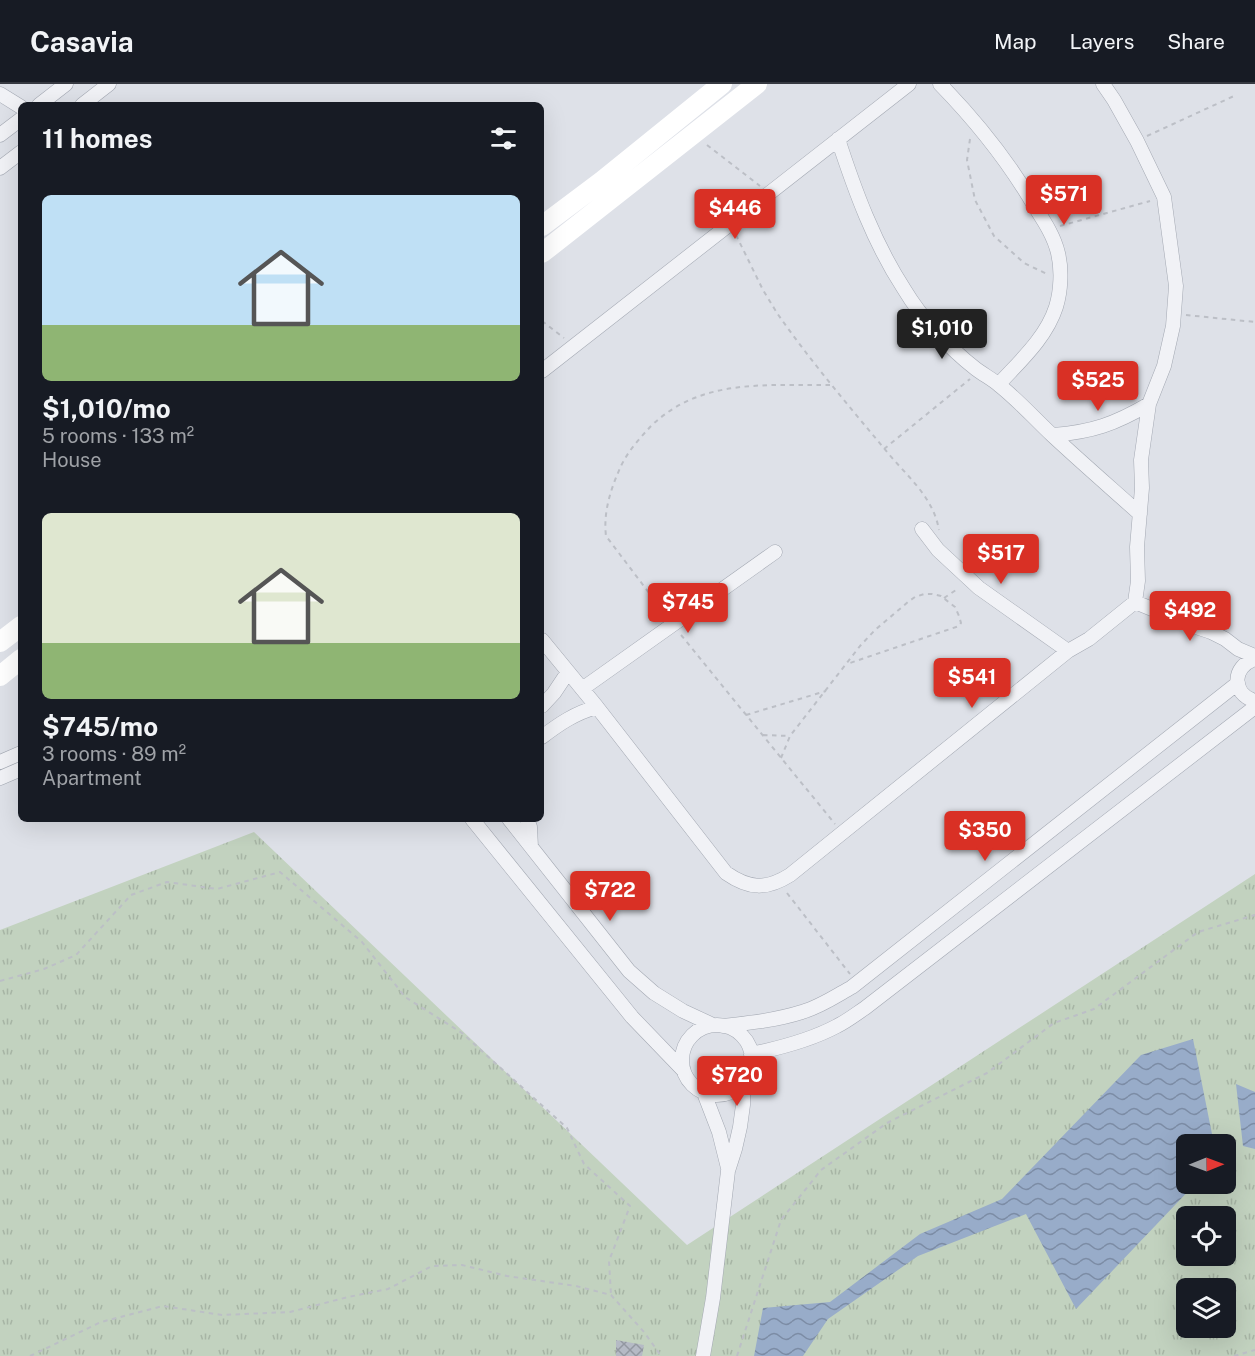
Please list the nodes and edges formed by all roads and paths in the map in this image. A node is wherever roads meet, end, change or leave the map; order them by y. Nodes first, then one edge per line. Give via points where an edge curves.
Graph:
1 (722, 84) edge
2 (757, 84) edge
3 (909, 84) edge
4 (940, 84) edge
5 (1103, 84) edge
6 (64, 85) edge
7 (108, 85) edge
8 (0, 94) edge
9 (1234, 96) dead end
10 (43, 102) edge
11 (86, 102) edge
12 (103, 102) edge
13 (18, 105) edge
14 (973, 120) junction
15 (18, 121) edge
16 (0, 135) edge
17 (838, 139) junction
18 (1137, 141) junction
19 (704, 143) dead end
20 (18, 154) edge
21 (0, 168) edge
22 (602, 181) junction
23 (769, 193) junction
24 (615, 197) junction
25 (1164, 197) junction
26 (730, 223) junction
27 (544, 224) edge
28 (1049, 229) junction
29 (544, 251) edge
30 (1061, 280) junction
31 (1174, 314) junction
32 (1255, 322) edge
33 (544, 323) edge
34 (573, 346) junction
35 (544, 368) edge
36 (979, 371) junction
37 (999, 384) junction
38 (833, 385) junction
39 (1149, 404) junction
40 (1053, 435) junction
41 (884, 449) junction
42 (1140, 514) junction
43 (922, 530) dead end
44 (939, 550) junction
45 (776, 552) dead end
46 (970, 580) junction
47 (944, 598) junction
48 (1135, 602) junction
49 (673, 625) junction
50 (18, 628) edge
51 (0, 642) edge
52 (544, 642) edge
53 (1068, 651) junction
54 (1255, 657) edge
55 (18, 661) edge
56 (847, 664) junction
57 (568, 672) junction
58 (0, 676) edge
59 (1238, 683) junction
60 (582, 689) junction
61 (826, 691) junction
62 (1255, 701) edge
63 (544, 703) edge
64 (544, 706) edge
65 (597, 707) junction
66 (1255, 707) edge
67 (746, 716) junction
68 (562, 722) junction
69 (762, 735) junction
70 (544, 736) edge
71 (790, 736) junction
72 (18, 754) edge
73 (781, 758) junction
74 (0, 762) edge
75 (18, 770) edge
76 (0, 778) edge
77 (474, 822) edge
78 (511, 822) edge
79 (528, 822) edge
80 (842, 833) junction
81 (531, 846) junction
82 (778, 882) junction
83 (1255, 915) edge
84 (0, 981) edge
85 (857, 983) junction
86 (718, 1025) junction
87 (751, 1054) junction
88 (684, 1071) junction
89 (744, 1082) junction
90 (704, 1093) junction
91 (728, 1171) junction
92 (611, 1295) junction
93 (1255, 1350) edge
94 (30, 1356) edge
95 (659, 1356) edge
96 (703, 1356) edge
97 (737, 1356) edge
98 (1234, 1356) edge

1 - 22 street
2 - 24 street
3 - 17 street
4 - 14 street
5 - 18 street
6 - 10 street
7 - 11 street
7 - 12 street
8 - 13 street
9 - 18 path
14 - 28 street via 992,142
14 - 30 path via 968,160 975,200 994,236 1024,263
15 - 16 street
17 - 23 street
17 - 36 street via 865,213 904,290 930,324
18 - 25 street
19 - 23 path
20 - 21 street
22 - 24 street
22 - 27 street
23 - 26 street
24 - 29 street
25 - 28 path
25 - 31 street via 1176,286
26 - 34 street
26 - 38 path via 777,313
28 - 30 street via 1058,252
30 - 37 street via 1056,307 1045,332
31 - 32 path
31 - 39 street via 1164,366
33 - 34 path
34 - 35 street
36 - 37 street
36 - 41 path
37 - 40 street
38 - 41 path
38 - 49 path via 744,386 687,400 662,416 625,458 611,487 606,537
39 - 40 street via 1103,427
39 - 42 street via 1141,460
40 - 42 street
41 - 44 path via 930,502 939,525
42 - 48 street
43 - 44 street
44 - 46 street
45 - 49 street
46 - 47 path
46 - 53 street
47 - 56 path via 933,594 915,597 875,630
47 - 56 path via 955,608 959,625
48 - 53 street
48 - 54 street via 1211,632
49 - 60 street
49 - 67 path
50 - 51 street
52 - 57 street
53 - 80 street
54 - 59 street via 1242,666
55 - 58 street
56 - 61 path
57 - 60 street
57 - 63 street
59 - 62 street via 1242,693
59 - 85 street
60 - 65 street
61 - 67 path
61 - 71 path
64 - 68 street via 549,717
65 - 68 street
65 - 82 street via 726,873 751,886
66 - 87 street via 865,1008 811,1037
67 - 69 path
68 - 70 street
69 - 71 path
69 - 73 path
71 - 73 path
72 - 74 street
73 - 80 path
75 - 76 street
77 - 88 street via 632,1017
78 - 81 street
79 - 81 street
80 - 82 street
81 - 86 street via 629,971 682,1011
82 - 85 path
83 - 97 path via 1198,932 1094,1009 1054,1023 987,1073 887,1123 821,1170 781,1220
84 - 92 path via 76,955 131,895 167,882 217,889 280,872 362,942 405,998 462,1034 567,1128 584,1164 630,1206 609,1260
85 - 86 street via 804,1012
86 - 87 street via 742,1035
86 - 88 street via 703,1028 687,1041 683,1050
87 - 89 street
88 - 90 street
89 - 90 street via 718,1095
89 - 91 street via 740,1127
90 - 91 street
91 - 96 street
92 - 94 path via 462,1265 432,1266 388,1289 290,1312 222,1315 163,1306 101,1322
92 - 95 path via 644,1332
93 - 98 path

